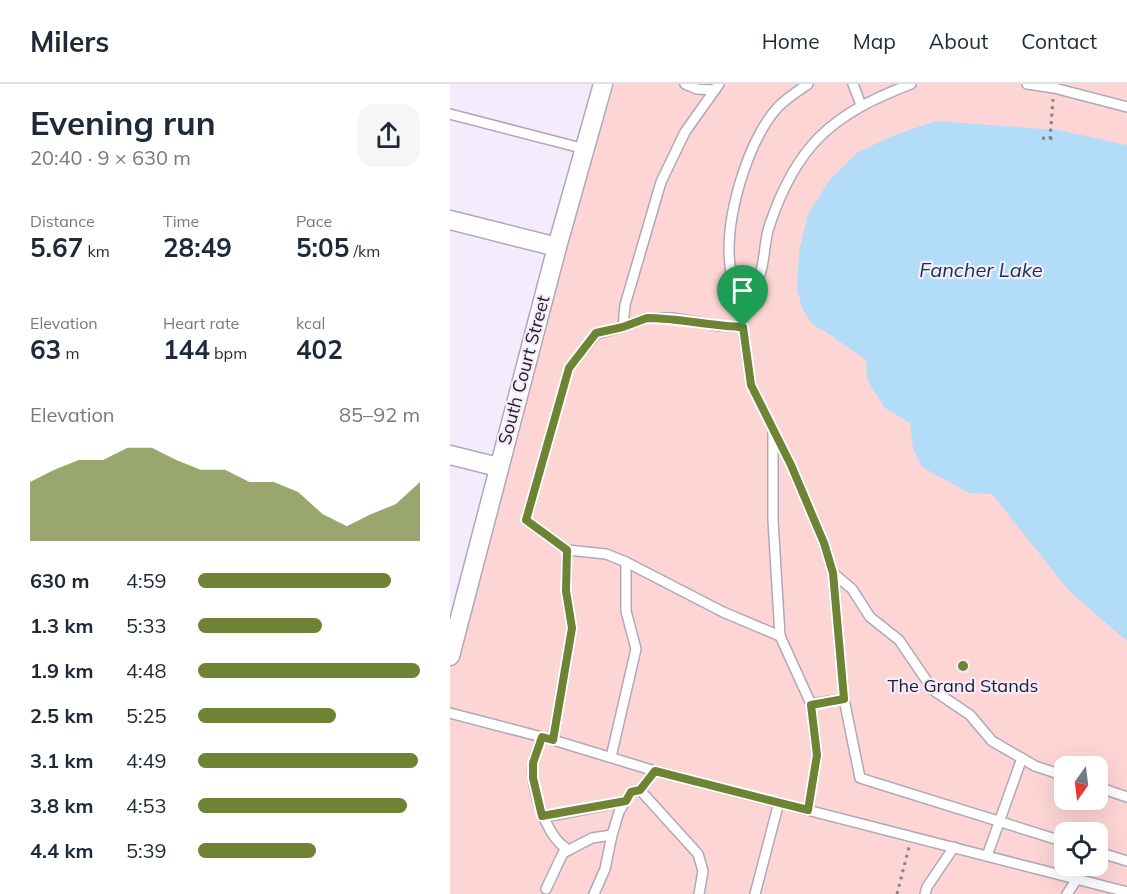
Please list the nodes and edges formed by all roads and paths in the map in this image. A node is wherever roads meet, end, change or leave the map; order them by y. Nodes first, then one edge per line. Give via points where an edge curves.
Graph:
1 (603, 84) edge
2 (685, 84) edge
3 (808, 84) edge
4 (853, 84) edge
5 (911, 84) edge
6 (1027, 84) edge
7 (717, 87) edge
8 (1054, 88) junction
9 (861, 105) junction
10 (1127, 107) edge
11 (450, 114) edge
12 (1042, 138) dead end
13 (1050, 139) junction
14 (1057, 140) dead end
15 (585, 149) junction
16 (450, 220) edge
17 (557, 247) junction
18 (743, 300) junction
19 (623, 327) junction
20 (743, 327) junction
21 (773, 430) junction
22 (450, 455) edge
23 (498, 467) junction
24 (567, 550) junction
25 (627, 562) junction
26 (833, 573) junction
27 (780, 636) junction
28 (450, 656) edge
29 (844, 699) junction
30 (811, 705) junction
31 (450, 713) edge
32 (542, 737) junction
33 (553, 740) junction
34 (611, 757) junction
35 (1022, 758) junction
36 (655, 771) junction
37 (1054, 772) edge
38 (640, 790) junction
39 (1108, 790) edge
40 (1127, 796) edge
41 (626, 801) junction
42 (779, 802) junction
43 (808, 810) junction
44 (542, 816) junction
45 (999, 822) junction
46 (612, 835) junction
47 (912, 837) junction
48 (1054, 839) edge
49 (954, 847) junction
50 (569, 850) junction
51 (1108, 855) edge
52 (987, 856) junction
53 (1127, 861) edge
54 (1077, 879) junction
55 (545, 892) edge
56 (1127, 892) edge
57 (556, 894) edge
58 (594, 894) edge
59 (699, 894) edge
60 (755, 894) edge
61 (897, 894) edge
62 (925, 894) edge
63 (1067, 894) edge

1 - 15 street, South Court Street
2 - 7 lane via 697,89
3 - 18 lane via 779,106 746,161 729,249 733,292
4 - 9 lane
5 - 9 lane
6 - 8 lane
7 - 19 lane via 685,132 661,182 625,305
8 - 10 lane
8 - 13 path
9 - 18 lane via 818,137 790,174 765,238 760,275
11 - 15 lane
12 - 13 path
13 - 14 path
15 - 17 street, South Court Street
16 - 17 street
17 - 23 street, South Court Street
18 - 20 lane
19 - 20 lane via 647,318
19 - 24 lane via 596,333 569,368 526,520
20 - 21 lane via 751,385
21 - 26 lane via 820,533
21 - 27 lane via 773,520
22 - 23 street
23 - 28 street, South Court Street
24 - 25 lane via 606,554
24 - 33 lane via 566,591 572,628
25 - 27 lane via 723,612
25 - 34 lane via 626,611 636,649
26 - 29 lane
26 - 35 lane via 852,589 870,617 899,640 933,690 970,715 992,741
27 - 30 lane
29 - 30 lane
29 - 45 lane via 861,778
30 - 43 lane via 817,755
31 - 32 lane
32 - 33 lane
32 - 44 lane via 533,763 533,778
33 - 34 lane
34 - 36 lane
35 - 37 lane
35 - 45 lane
36 - 38 lane
36 - 42 lane
38 - 41 lane via 631,792
38 - 59 lane via 698,854 702,871
39 - 40 lane
41 - 44 lane
41 - 46 lane
42 - 43 lane
42 - 60 lane
43 - 47 lane
44 - 50 lane
45 - 48 lane
45 - 52 lane
46 - 50 lane via 592,838
46 - 58 lane via 605,869
47 - 49 lane
47 - 61 path
49 - 52 lane
49 - 62 lane
50 - 55 lane via 563,853
51 - 53 lane
52 - 54 lane
54 - 56 lane
54 - 63 lane
55 - 57 lane

